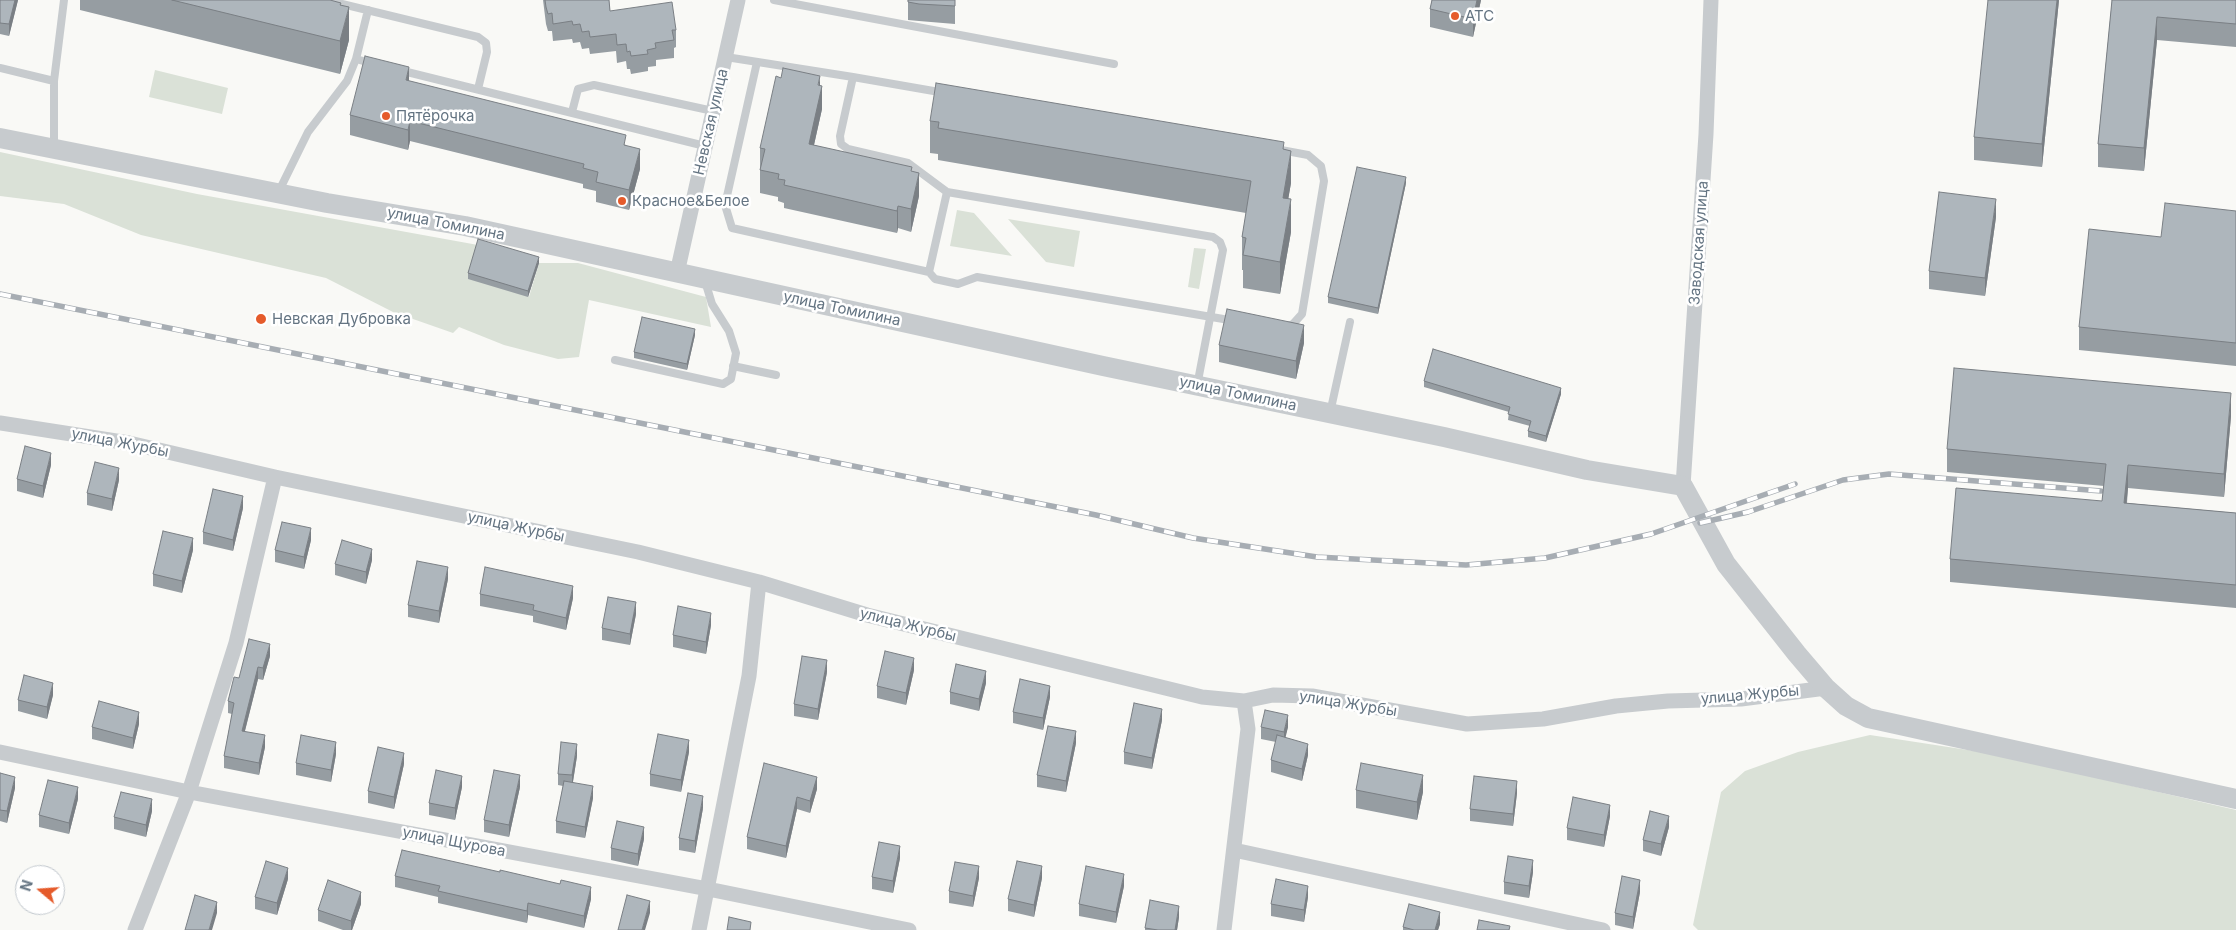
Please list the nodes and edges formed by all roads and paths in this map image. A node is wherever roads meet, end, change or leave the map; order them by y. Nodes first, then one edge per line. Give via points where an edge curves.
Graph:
1 (64, 0) edge
2 (326, 0) edge
3 (738, 0) edge
4 (774, 0) edge
5 (1711, 0) edge
6 (368, 10) junction
7 (726, 57) junction
8 (356, 59) junction
9 (757, 62) junction
10 (1114, 64) dead end
11 (384, 66) edge
12 (0, 68) edge
13 (393, 68) edge
14 (853, 78) junction
15 (54, 81) junction
16 (478, 89) junction
17 (950, 94) edge
18 (713, 111) junction
19 (572, 112) junction
20 (0, 138) edge
21 (705, 146) junction
22 (1270, 148) edge
23 (54, 149) junction
24 (947, 192) junction
25 (278, 193) junction
26 (929, 272) junction
27 (677, 273) junction
28 (705, 280) junction
29 (1211, 317) junction
30 (1246, 322) edge
31 (1350, 322) dead end
32 (1272, 327) edge
33 (615, 360) dead end
34 (733, 366) junction
35 (776, 375) dead end
36 (1197, 386) junction
37 (1330, 413) junction
38 (0, 423) edge
39 (275, 476) junction
40 (1683, 486) junction
41 (759, 582) junction
42 (1826, 688) junction
43 (1244, 701) junction
44 (0, 752) edge
45 (189, 792) junction
46 (2236, 800) edge
47 (1234, 850) junction
48 (708, 890) junction
49 (135, 930) edge
50 (699, 930) edge
51 (908, 930) edge
52 (1224, 930) edge
53 (1603, 930) edge

1 - 15 lane
2 - 6 lane
3 - 7 street, Невская улица
4 - 10 lane
5 - 40 street, Заводская улица via 1706,134
6 - 8 lane
6 - 16 lane via 478,37 486,43 487,52
7 - 9 lane
7 - 18 street, Невская улица
8 - 11 lane
8 - 25 lane via 347,81 308,132
9 - 14 lane
9 - 26 lane via 725,205 732,228
12 - 15 lane
13 - 16 lane
14 - 17 lane
14 - 24 lane via 841,144 848,149 908,163
15 - 23 lane
16 - 19 lane
18 - 19 lane via 594,85 578,89
18 - 21 street, Невская улица
19 - 21 lane
20 - 23 street, улица Томилина
21 - 27 street, Невская улица
22 - 32 lane via 1308,155 1321,166 1324,181 1302,314 1294,324
23 - 25 street, улица Томилина
24 - 26 lane
24 - 29 lane via 1213,237 1223,250
25 - 27 street, улица Томилина via 464,226
26 - 29 lane via 935,279 958,284 977,277
27 - 28 street, улица Томилина
28 - 34 lane via 712,304 729,331 736,353
28 - 36 street, улица Томилина
29 - 30 lane
29 - 36 lane
31 - 37 lane
33 - 34 lane via 723,384 731,379
34 - 35 lane
36 - 37 street, улица Томилина
37 - 40 street, улица Томилина via 1588,470
38 - 39 street, улица Журбы via 129,443
39 - 41 street, улица Журбы via 638,552
39 - 45 street via 236,643
40 - 42 street via 1726,564
41 - 43 street, улица Журбы via 876,618 1202,697
41 - 48 street via 750,676
42 - 43 street, улица Журбы via 1741,699 1616,706 1543,719 1467,724 1312,696 1274,695
42 - 46 street via 1846,706 1868,718
43 - 47 street via 1248,729
44 - 45 street, улица Щурова
45 - 48 street, улица Щурова
45 - 49 street
47 - 52 street
47 - 53 street
48 - 50 street
48 - 51 street, улица Щурова

